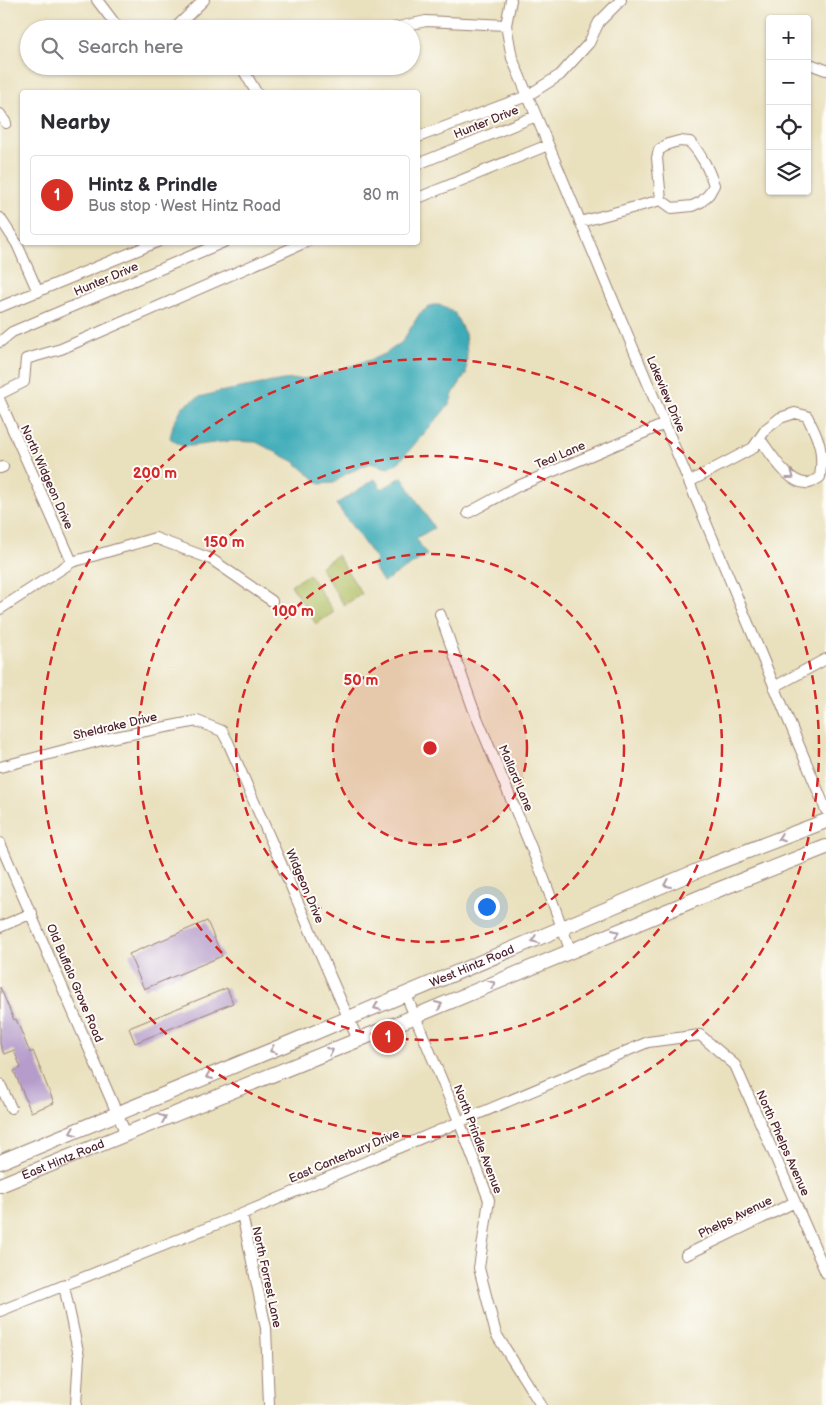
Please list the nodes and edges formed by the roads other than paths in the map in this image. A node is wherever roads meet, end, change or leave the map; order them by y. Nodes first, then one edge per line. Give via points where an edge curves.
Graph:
1 (97, 0) edge
2 (204, 0) edge
3 (511, 0) edge
4 (621, 0) edge
5 (112, 20) edge
6 (183, 20) edge
7 (420, 22) edge
8 (506, 25) junction
9 (811, 64) edge
10 (826, 70) edge
11 (246, 75) edge
12 (255, 90) edge
13 (528, 96) junction
14 (0, 114) edge
15 (536, 116) junction
16 (6, 123) dead end
17 (420, 136) edge
18 (548, 146) junction
19 (420, 163) edge
20 (420, 197) edge
21 (661, 200) junction
22 (0, 218) edge
23 (580, 222) junction
24 (150, 245) edge
25 (217, 245) edge
26 (299, 245) edge
27 (38, 292) junction
28 (0, 307) edge
29 (0, 342) edge
30 (0, 394) edge
31 (0, 401) edge
32 (664, 424) junction
33 (760, 438) junction
34 (689, 482) junction
35 (468, 513) dead end
36 (72, 562) junction
37 (272, 601) dead end
38 (0, 609) edge
39 (440, 614) dead end
40 (826, 659) edge
41 (774, 687) junction
42 (228, 742) joint
43 (0, 767) edge
44 (826, 810) edge
45 (826, 821) edge
46 (0, 843) edge
47 (826, 847) edge
48 (32, 913) junction
49 (0, 926) edge
50 (564, 928) junction
51 (571, 952) junction
52 (406, 995) junction
53 (415, 1016) junction
54 (348, 1019) junction
55 (700, 1035) joint
56 (358, 1040) junction
57 (0, 1084) edge
58 (11, 1108) dead end
59 (118, 1114) junction
60 (459, 1121) junction
61 (126, 1134) junction
62 (0, 1162) edge
63 (0, 1185) edge
64 (795, 1202) junction
65 (242, 1214) junction
66 (686, 1255) dead end
67 (826, 1273) edge
68 (64, 1286) junction
69 (0, 1311) edge
70 (76, 1405) edge
71 (269, 1405) edge
72 (541, 1405) edge

1 - 5 street
2 - 6 street
3 - 8 street
4 - 13 street via 560,75
7 - 8 street
8 - 13 street, Lakeview Drive via 512,58
9 - 10 street
11 - 12 street
13 - 15 street, Lakeview Drive
13 - 17 street
14 - 16 street
15 - 18 street, Lakeview Drive
15 - 19 street, Hunter Drive
18 - 20 street
18 - 23 street, Lakeview Drive
21 - 21 street via 672,208 692,206 705,198 714,185 703,158 690,142 679,141 659,150
21 - 23 street
22 - 27 street via 18,244
23 - 32 street, Lakeview Drive
24 - 27 street
25 - 29 street, Hunter Drive via 12,332
26 - 30 street via 62,349 26,359 24,382
27 - 28 street
31 - 36 street, North Widgeon Drive
32 - 34 street, Lakeview Drive
32 - 35 street, Teal Lane via 518,486
33 -> 33 street via 784,471 797,480 808,483 820,477 819,440 807,416 796,412 780,418
33 - 34 street via 753,448
34 - 41 street, Lakeview Drive
36 - 37 street via 155,538 211,559
36 - 38 street
39 - 50 street, Mallard Lane via 473,708
40 - 41 street
41 - 44 street, Lakeview Drive
42 - 43 street, Sheldrake Drive via 222,731 197,721 110,738
42 - 54 street, Widgeon Drive
45 -> 50 main road, West Hintz Road via 711,865
46 - 48 street, Old Buffalo Grove Road
51 -> 47 main road, West Hintz Road
48 - 49 street
48 - 59 street, Old Buffalo Grove Road
50 - 51 street, Mallard Lane
50 -> 52 main road, West Hintz Road
53 -> 51 main road, West Hintz Road
52 - 53 street, North Prindle Avenue
52 -> 54 main road, West Hintz Road
53 - 56 main road, West Hintz Road
53 - 60 street, North Prindle Avenue
54 - 56 street, Widgeon Drive
54 -> 59 main road, West Hintz Road
55 - 60 street, East Canterbury Drive via 648,1042
55 - 64 street, North Phelps Avenue via 735,1065
61 -> 56 main road, West Hintz Road
57 - 58 street
59 - 61 street, Old Buffalo Grove Road
59 -> 62 main road, East Hintz Road
60 - 65 street, East Canterbury Drive
60 - 72 street, North Prindle Avenue via 489,1200 479,1268 496,1334
61 - 63 main road, East Hintz Road
64 - 66 street, Phelps Avenue
64 - 67 street, North Phelps Avenue
65 - 68 street, East Canterbury Drive
65 - 71 street, North Forrest Lane via 266,1328
68 - 69 street, East Canterbury Drive
68 - 70 street via 79,1356

